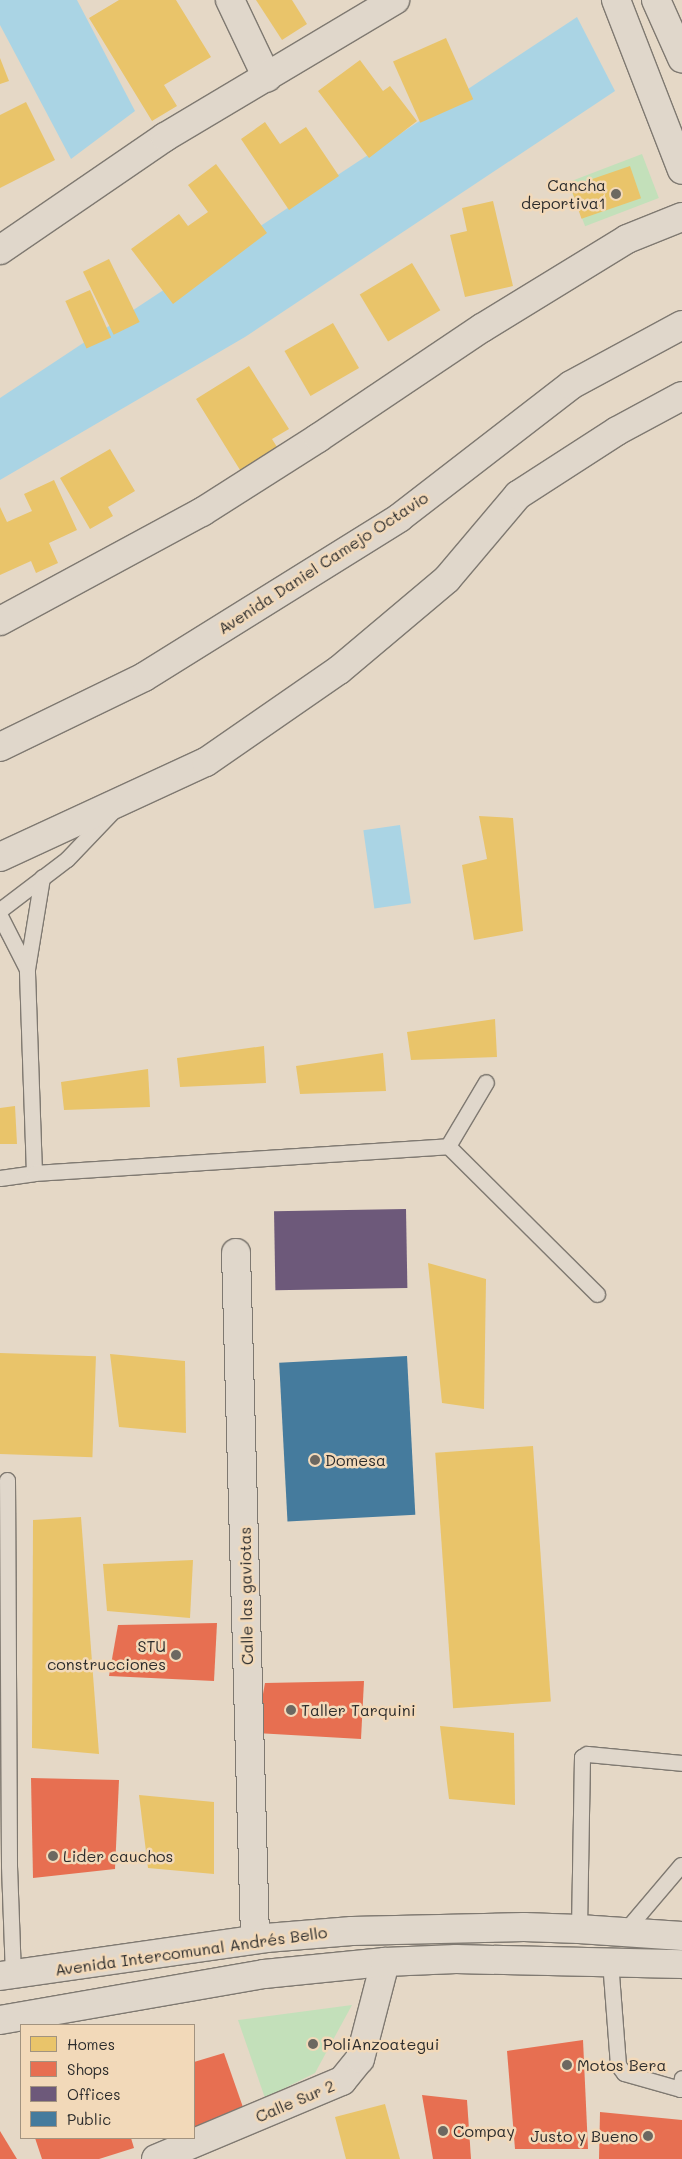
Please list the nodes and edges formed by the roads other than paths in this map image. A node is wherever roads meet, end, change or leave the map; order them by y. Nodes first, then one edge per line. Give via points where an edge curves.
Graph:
1 (230, 0) edge
2 (395, 0) edge
3 (616, 0) edge
4 (656, 0) edge
5 (682, 58) edge
6 (267, 78) junction
7 (682, 170) edge
8 (682, 217) edge
9 (0, 250) edge
10 (682, 325) edge
11 (682, 396) edge
12 (0, 622) edge
13 (0, 747) edge
14 (125, 799) junction
15 (0, 857) edge
16 (42, 877) junction
17 (0, 910) edge
18 (0, 916) edge
19 (27, 969) junction
20 (486, 1082) dead end
21 (448, 1146) junction
22 (34, 1174) junction
23 (0, 1178) edge
24 (236, 1253) dead end
25 (597, 1294) dead end
26 (7, 1480) dead end
27 (682, 1763) edge
28 (682, 1864) edge
29 (579, 1929) junction
30 (624, 1932) junction
31 (682, 1936) edge
32 (255, 1939) junction
33 (610, 1960) junction
34 (385, 1962) junction
35 (682, 1964) edge
36 (6, 1975) edge
37 (0, 2020) edge
38 (681, 2085) edge
39 (156, 2159) edge

1 - 6 main road
2 - 6 main road
3 - 7 main road
4 - 5 main road
6 - 9 main road via 165,137
8 - 12 main road via 627,239 525,301 202,512
10 - 13 main road, Avenida Daniel Camejo Octavio via 571,385 399,518 144,677
11 - 14 main road via 617,431 518,495 447,579 339,670 206,762
14 - 15 main road
14 - 16 lane via 67,858
16 - 17 lane
16 - 19 lane
18 - 19 lane
19 - 22 lane
20 - 21 lane
21 - 22 lane
21 - 25 lane
22 - 23 lane
24 - 32 main road, Calle las gaviotas
26 - 36 lane
27 - 29 lane via 587,1754 582,1757
28 - 30 lane
29 - 30 main road, Avenida Intercomunal Andrés Bello
29 - 32 main road, Avenida Intercomunal Andrés Bello via 426,1928
30 - 31 main road, Avenida Intercomunal Andrés Bello
32 - 36 main road, Avenida Intercomunal Andrés Bello
33 - 34 main road, Avenida Intercomunal Andrés Bello
33 - 35 main road, Avenida Intercomunal Andrés Bello
33 - 38 lane via 618,2065 624,2073
34 - 37 main road, Avenida Intercomunal Andrés Bello via 264,1974
34 - 39 main road, Calle Sur 2 via 360,2059 342,2081

